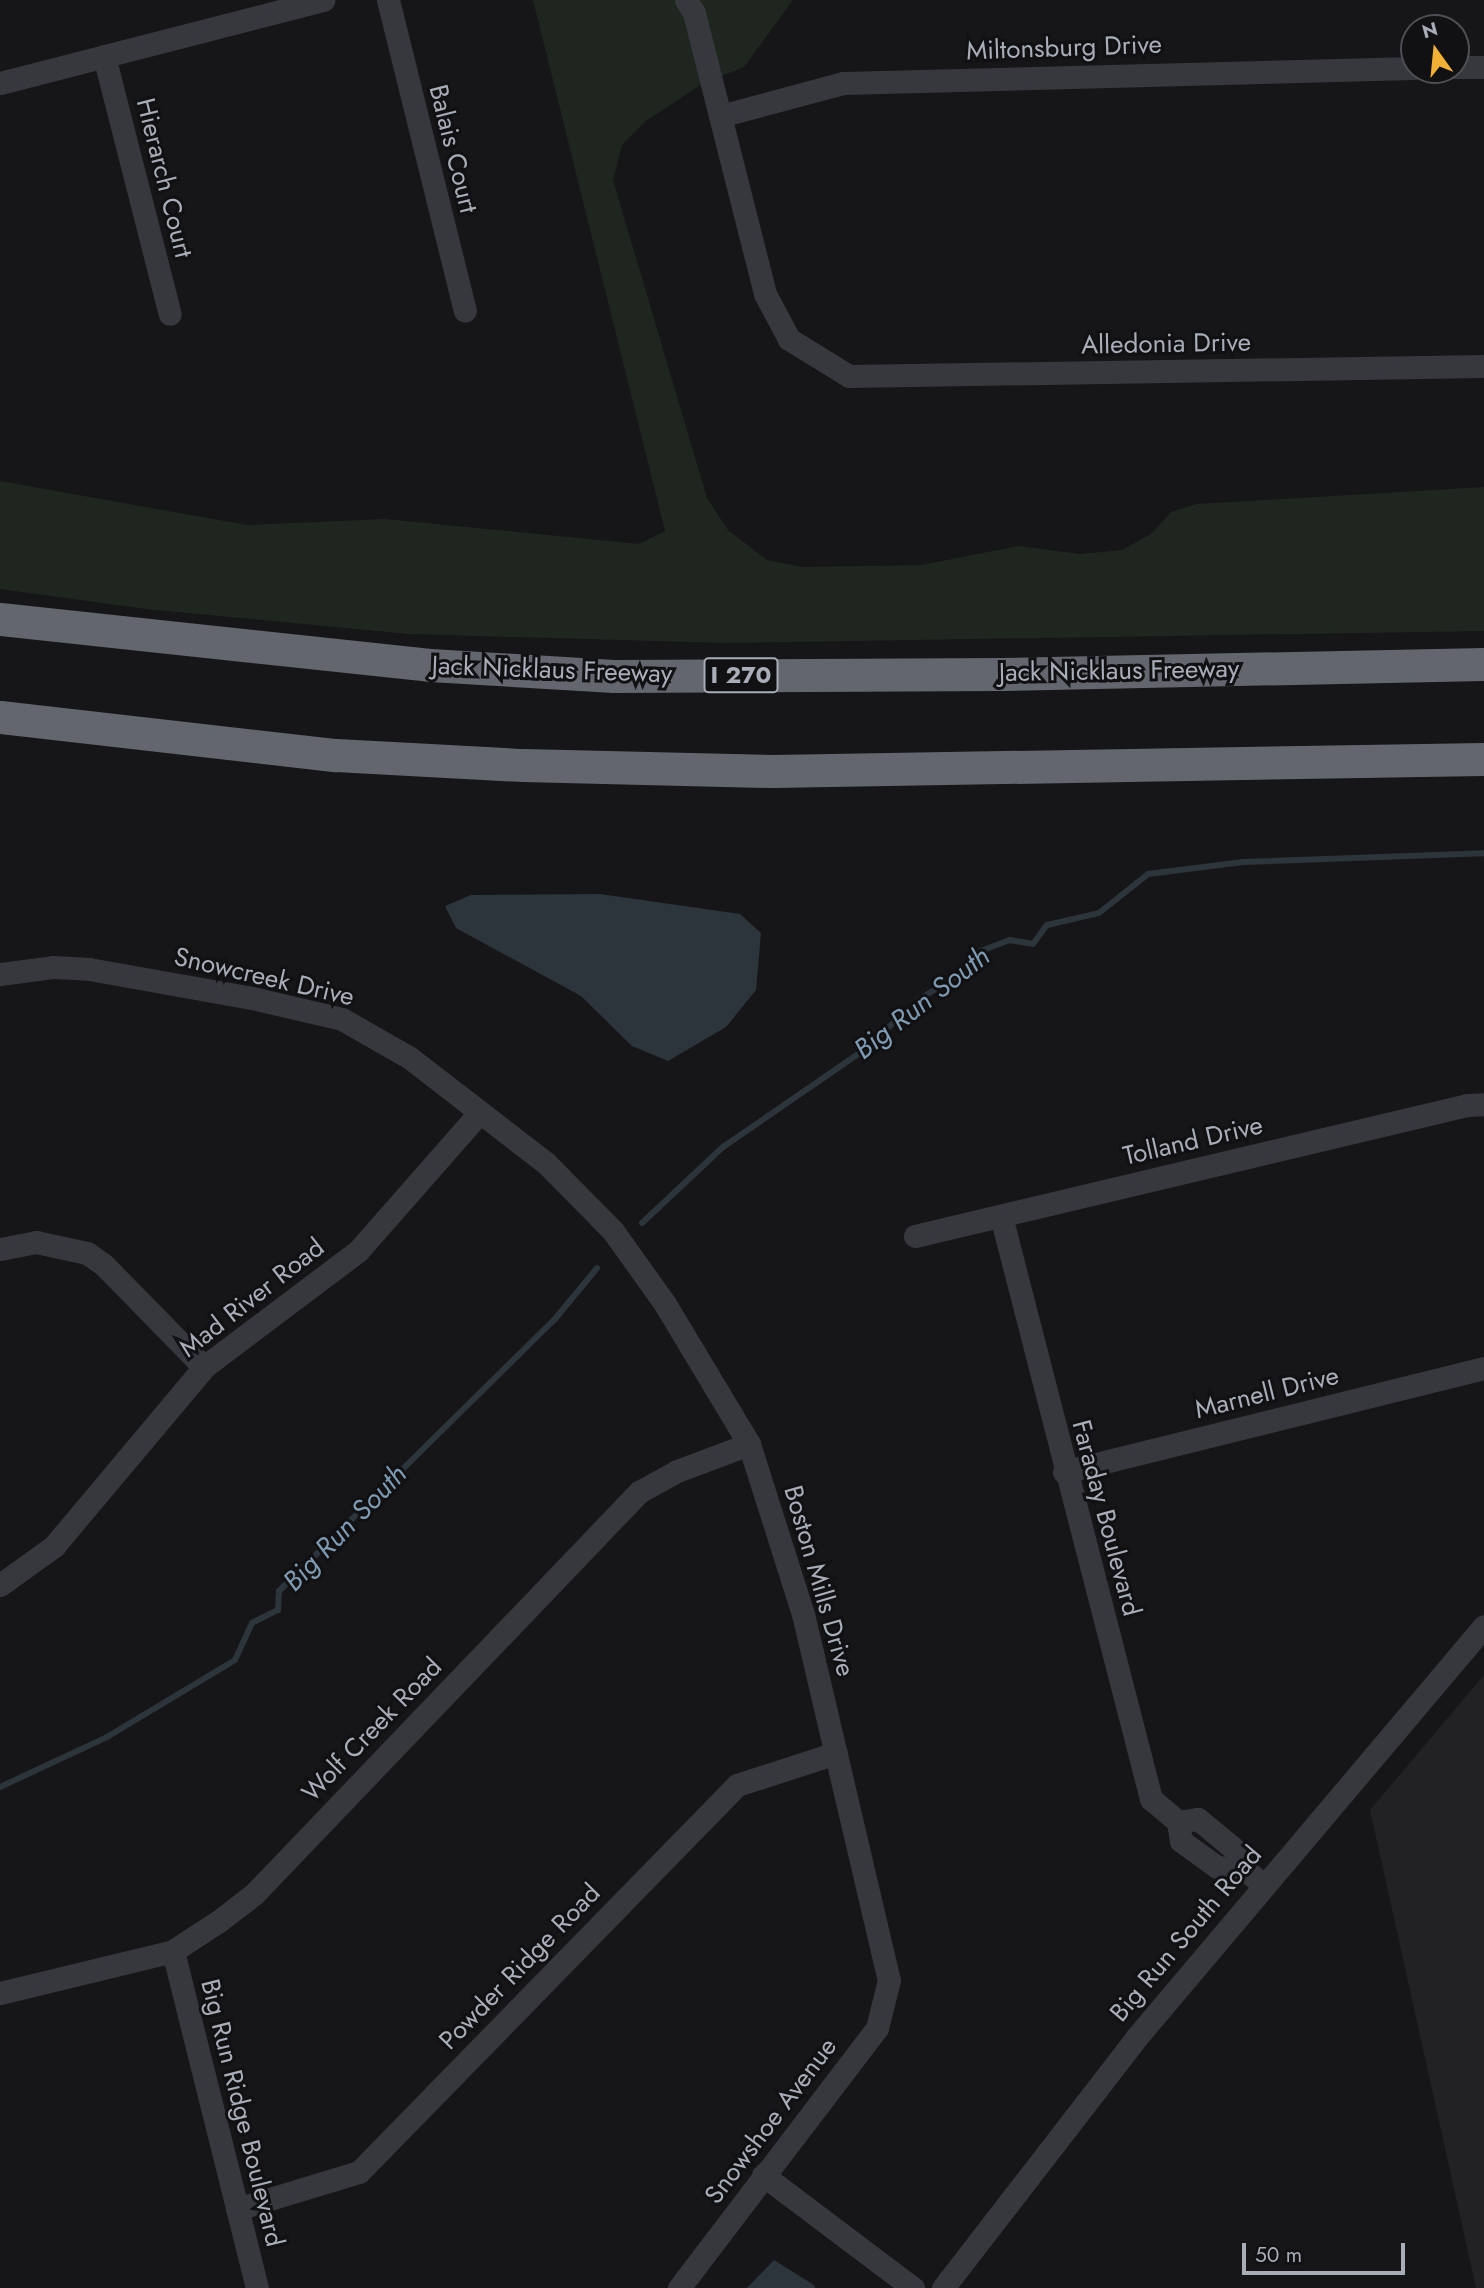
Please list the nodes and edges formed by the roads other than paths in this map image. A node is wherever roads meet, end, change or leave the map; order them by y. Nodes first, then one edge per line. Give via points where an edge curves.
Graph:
1 (324, 0) edge
2 (388, 0) edge
3 (686, 0) edge
4 (104, 56) junction
5 (1400, 68) edge
6 (0, 83) edge
7 (720, 116) junction
8 (465, 311) dead end
9 (170, 314) dead end
10 (1484, 366) edge
11 (0, 619) edge
12 (1484, 664) edge
13 (0, 717) edge
14 (1484, 759) edge
15 (0, 974) edge
16 (1484, 1104) edge
17 (480, 1111) junction
18 (1000, 1216) junction
19 (613, 1231) joint
20 (915, 1237) dead end
21 (0, 1249) edge
22 (204, 1367) junction
23 (1484, 1368) edge
24 (749, 1444) junction
25 (1064, 1472) junction
26 (0, 1585) edge
27 (1484, 1626) edge
28 (836, 1753) junction
29 (1254, 1877) junction
30 (173, 1951) junction
31 (890, 1980) joint
32 (0, 1993) edge
33 (763, 2175) junction
34 (237, 2209) junction
35 (257, 2288) edge
36 (679, 2288) edge
37 (913, 2288) edge
38 (943, 2288) edge

1 - 4 street
2 - 8 street, Balais Court
3 - 7 street via 694,13
4 - 6 street
4 - 9 street, Hierarch Court
5 - 7 street, Miltonsburg Drive via 843,83
7 - 10 street, Alledonia Drive via 765,294 789,338 849,376
11 - 12 highway, Jack Nicklaus Freeway / I 270 via 403,663 614,676 1015,674
13 - 14 highway via 337,755 523,765 773,771
15 - 17 street, Snowcreek Drive via 53,967 89,969 342,1019 410,1058
16 - 18 street, Tolland Drive
17 - 19 street, Snowcreek Drive via 546,1163
17 - 22 street, Mad River Road via 358,1251
18 - 20 street, Tolland Drive
18 - 25 street, Faraday Boulevard
19 - 24 street, Boston Mills Drive via 666,1304
21 - 22 street via 36,1242 87,1253
22 - 26 street, Mad River Road via 54,1546
23 - 25 street, Marnell Drive
24 - 28 street, Boston Mills Drive via 803,1614
24 - 30 street, Wolf Creek Road via 677,1471 639,1492 254,1894
25 - 29 street, Faraday Boulevard via 1151,1799 1178,1822 1181,1842 1217,1867
27 - 29 street, Big Run South Road
28 - 31 street, Boston Mills Drive
28 - 34 street, Powder Ridge Road via 737,1785 359,2172
29 - 38 street, Big Run South Road
30 - 32 street, Wolf Creek Road
30 - 34 street, Big Run Ridge Boulevard
31 - 33 street, Snowshoe Avenue via 877,2028
33 - 36 street, Snowshoe Avenue
33 - 37 street
34 - 35 street, Big Run Ridge Boulevard

